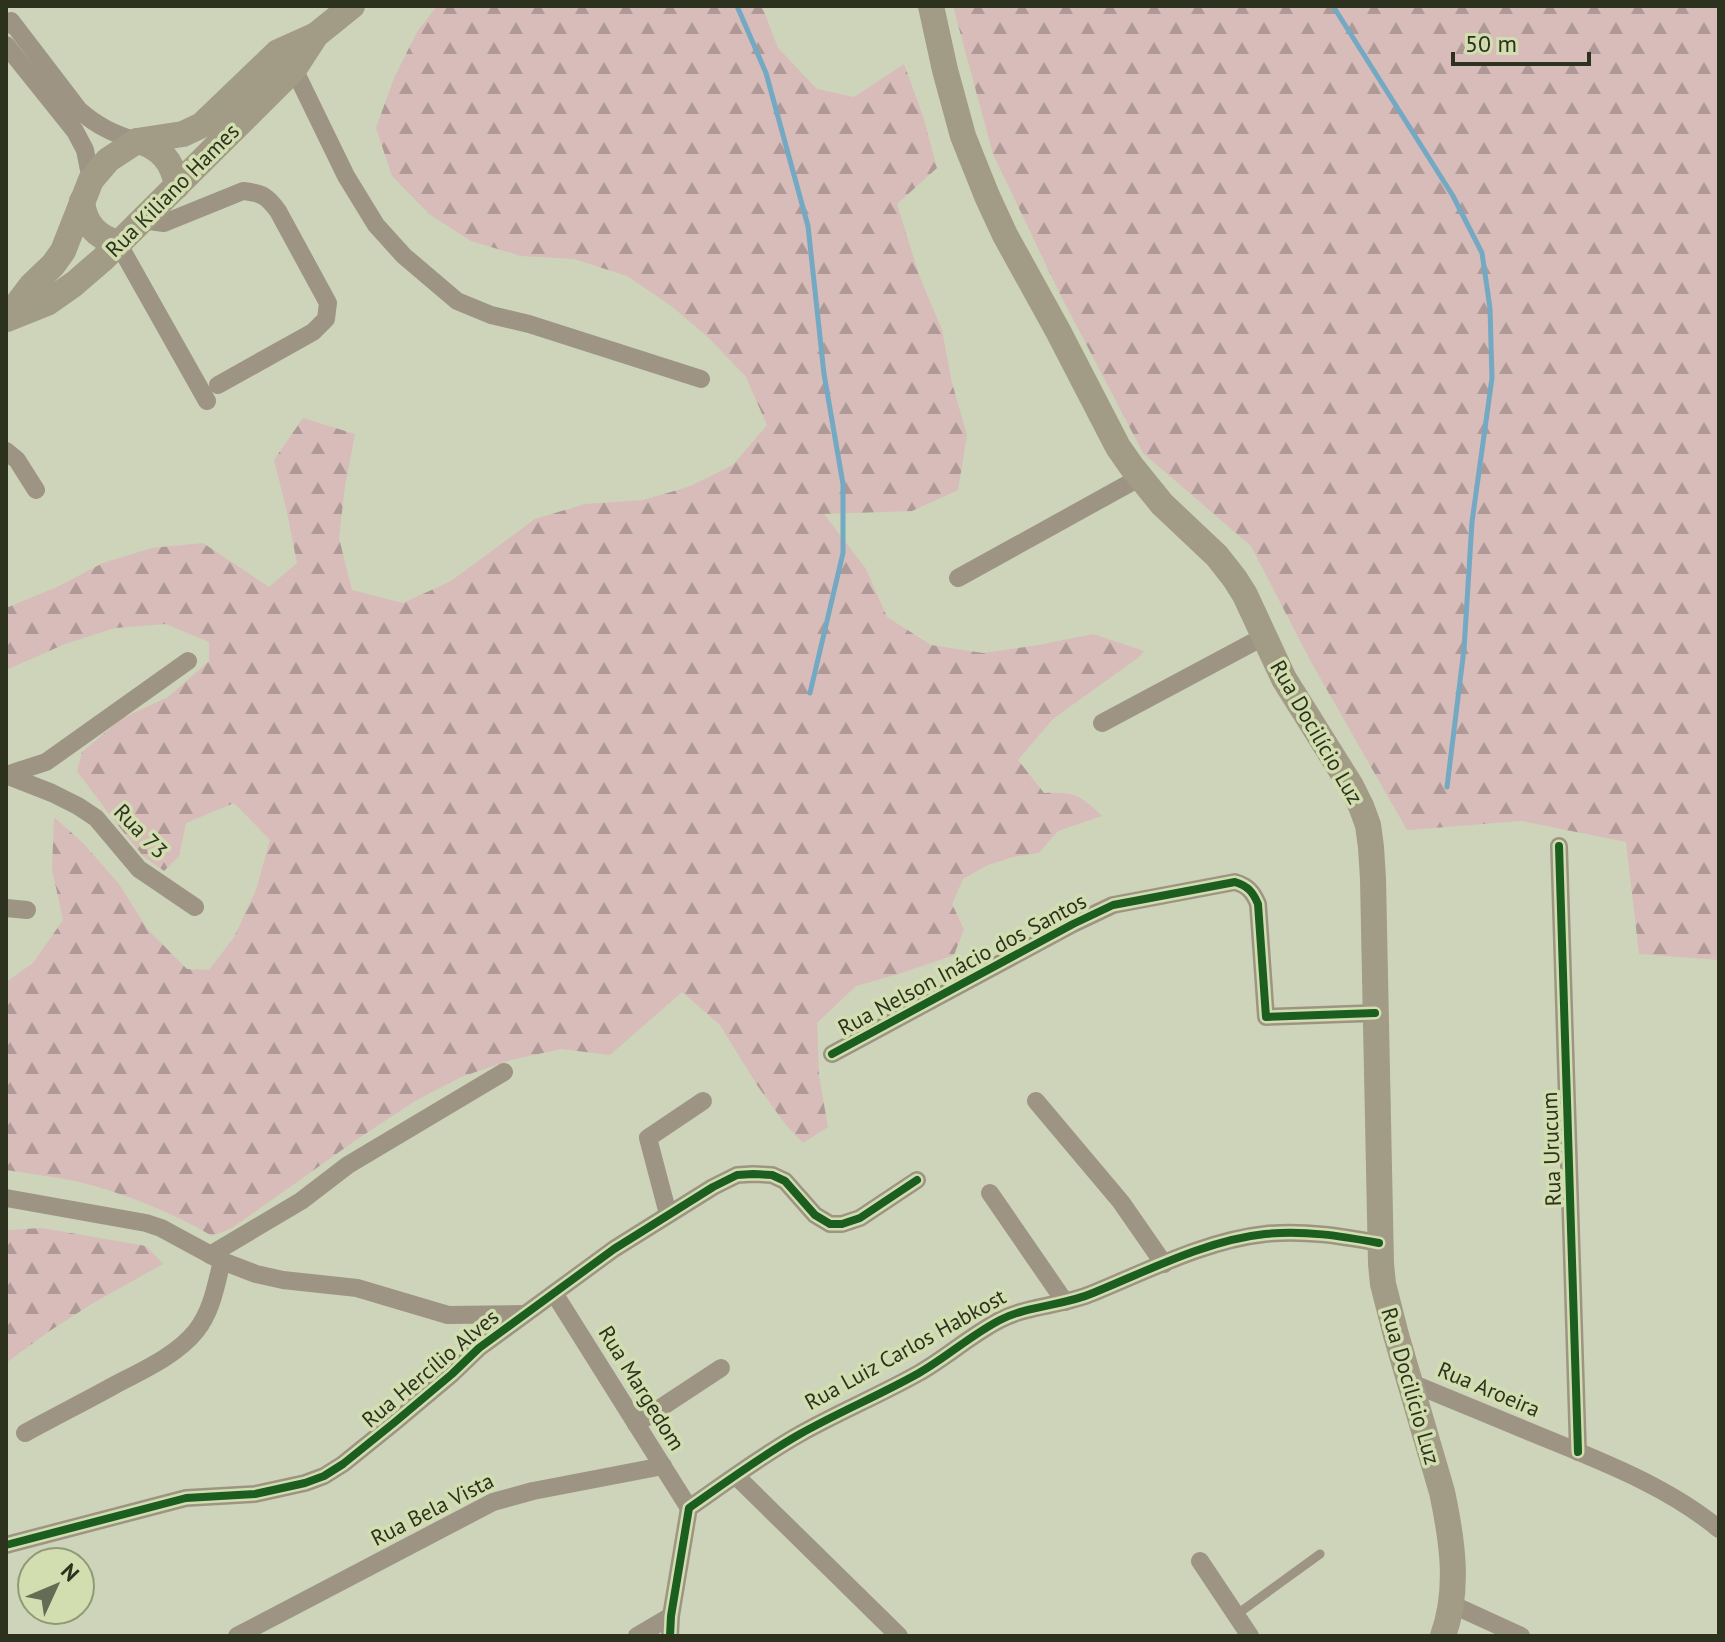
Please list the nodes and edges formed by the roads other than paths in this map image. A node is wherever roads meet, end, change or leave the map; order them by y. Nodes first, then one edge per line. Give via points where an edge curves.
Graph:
1 (352, 6) edge
2 (931, 6) edge
3 (6, 25) edge
4 (316, 35) junction
5 (6, 45) edge
6 (294, 69) junction
7 (137, 141) junction
8 (177, 186) junction
9 (86, 190) junction
10 (142, 220) junction
11 (118, 243) junction
12 (6, 319) edge
13 (701, 379) dead end
14 (218, 385) dead end
15 (207, 401) dead end
16 (6, 451) edge
17 (1139, 478) junction
18 (36, 490) dead end
19 (958, 578) dead end
20 (1263, 637) junction
21 (188, 661) dead end
22 (1102, 723) dead end
23 (6, 775) edge
24 (1559, 846) dead end
25 (195, 907) dead end
26 (6, 908) edge
27 (27, 910) dead end
28 (1375, 1013) junction
29 (832, 1054) dead end
30 (504, 1072) dead end
31 (703, 1101) dead end
32 (1036, 1101) dead end
33 (917, 1180) dead end
34 (990, 1193) dead end
35 (6, 1198) edge
36 (668, 1214) junction
37 (1379, 1243) junction
38 (216, 1258) junction
39 (1164, 1264) junction
40 (554, 1293) junction
41 (1065, 1302) junction
42 (525, 1314) junction
43 (721, 1368) dead end
44 (1409, 1382) junction
45 (636, 1424) junction
46 (25, 1433) dead end
47 (1578, 1452) junction
48 (663, 1466) junction
49 (736, 1476) junction
50 (689, 1508) junction
51 (1719, 1529) edge
52 (6, 1545) edge
53 (1320, 1554) dead end
54 (1200, 1561) dead end
55 (1451, 1604) junction
56 (1236, 1615) junction
57 (671, 1616) junction
58 (237, 1636) edge
59 (637, 1636) edge
60 (670, 1636) edge
61 (899, 1636) edge
62 (1250, 1636) edge
63 (1443, 1636) edge
64 (1521, 1636) edge

1 - 4 main road, Rua Kiliano Hames
2 - 17 main road, Rua Docilício Luz via 954,106 987,196
3 - 7 street via 11,21 89,120
4 - 6 main road, Rua Kiliano Hames
4 - 7 main road, Rua Kiliano Hames via 278,52 193,130
5 - 9 street via 75,131 85,150
6 - 8 main road, Rua Kiliano Hames
6 - 13 street via 376,225 457,301
7 - 8 main road via 166,157
7 - 9 main road, Rua Kiliano Hames via 108,160
8 - 10 main road, Rua Kiliano Hames
9 - 11 main road via 85,216 94,231
9 - 12 main road, Rua Kiliano Hames via 63,251
10 - 11 main road, Rua Kiliano Hames
10 - 14 street via 164,223 243,191 268,198 328,303 326,319 313,332
11 - 12 main road, Rua Kiliano Hames via 47,303
11 - 15 street
16 - 18 street
17 - 19 street
17 - 20 main road, Rua Docilício Luz via 1235,579
20 - 22 street
20 - 28 main road, Rua Docilício Luz via 1299,706 1351,786 1368,825
21 - 23 street via 46,762
23 - 25 street, Rua 73 via 96,818 139,869
24 - 47 street, Rua Urucum
26 - 27 street
28 - 29 street, Rua Nelson Inácio dos Santos via 1266,1017 1258,904 1253,892 1235,882 1113,905
28 - 37 main road, Rua Docilício Luz
30 - 38 street via 348,1165
31 - 36 street via 648,1138
32 - 39 street via 1121,1202
33 - 36 street, Rua Hercílio Alves via 842,1224 815,1215 785,1181 772,1175 737,1175
34 - 41 street
35 - 38 street via 146,1223
36 - 40 street, Rua Hercílio Alves
37 - 39 street, Rua Luiz Carlos Habkost via 1328,1234 1261,1234
37 - 44 main road, Rua Docilício Luz via 1383,1284
38 - 42 street via 256,1274 376,1292 448,1315
38 - 46 street via 209,1310 188,1339 140,1372
39 - 41 street, Rua Luiz Carlos Habkost
40 - 42 street, Rua Hercílio Alves
40 - 45 street, Rua Margedom
41 - 49 street, Rua Luiz Carlos Habkost via 1001,1319 920,1372 798,1435
42 - 52 street, Rua Hercílio Alves via 324,1476 255,1494 186,1498
43 - 45 street
44 - 47 street, Rua Aroeira
44 - 55 main road, Rua Docilício Luz via 1447,1518
45 - 48 street, Rua Margedom
47 - 51 street, Rua Aroeira via 1654,1486
48 - 50 street, Rua Margedom
48 - 58 street, Rua Bela Vista via 493,1502
49 - 50 street, Rua Luiz Carlos Habkost
49 - 61 street
50 - 57 street
53 - 56 lane
54 - 56 street
55 - 63 main road, Rua Docilício Luz
55 - 64 street
56 - 62 street
57 - 59 street
57 - 60 street

